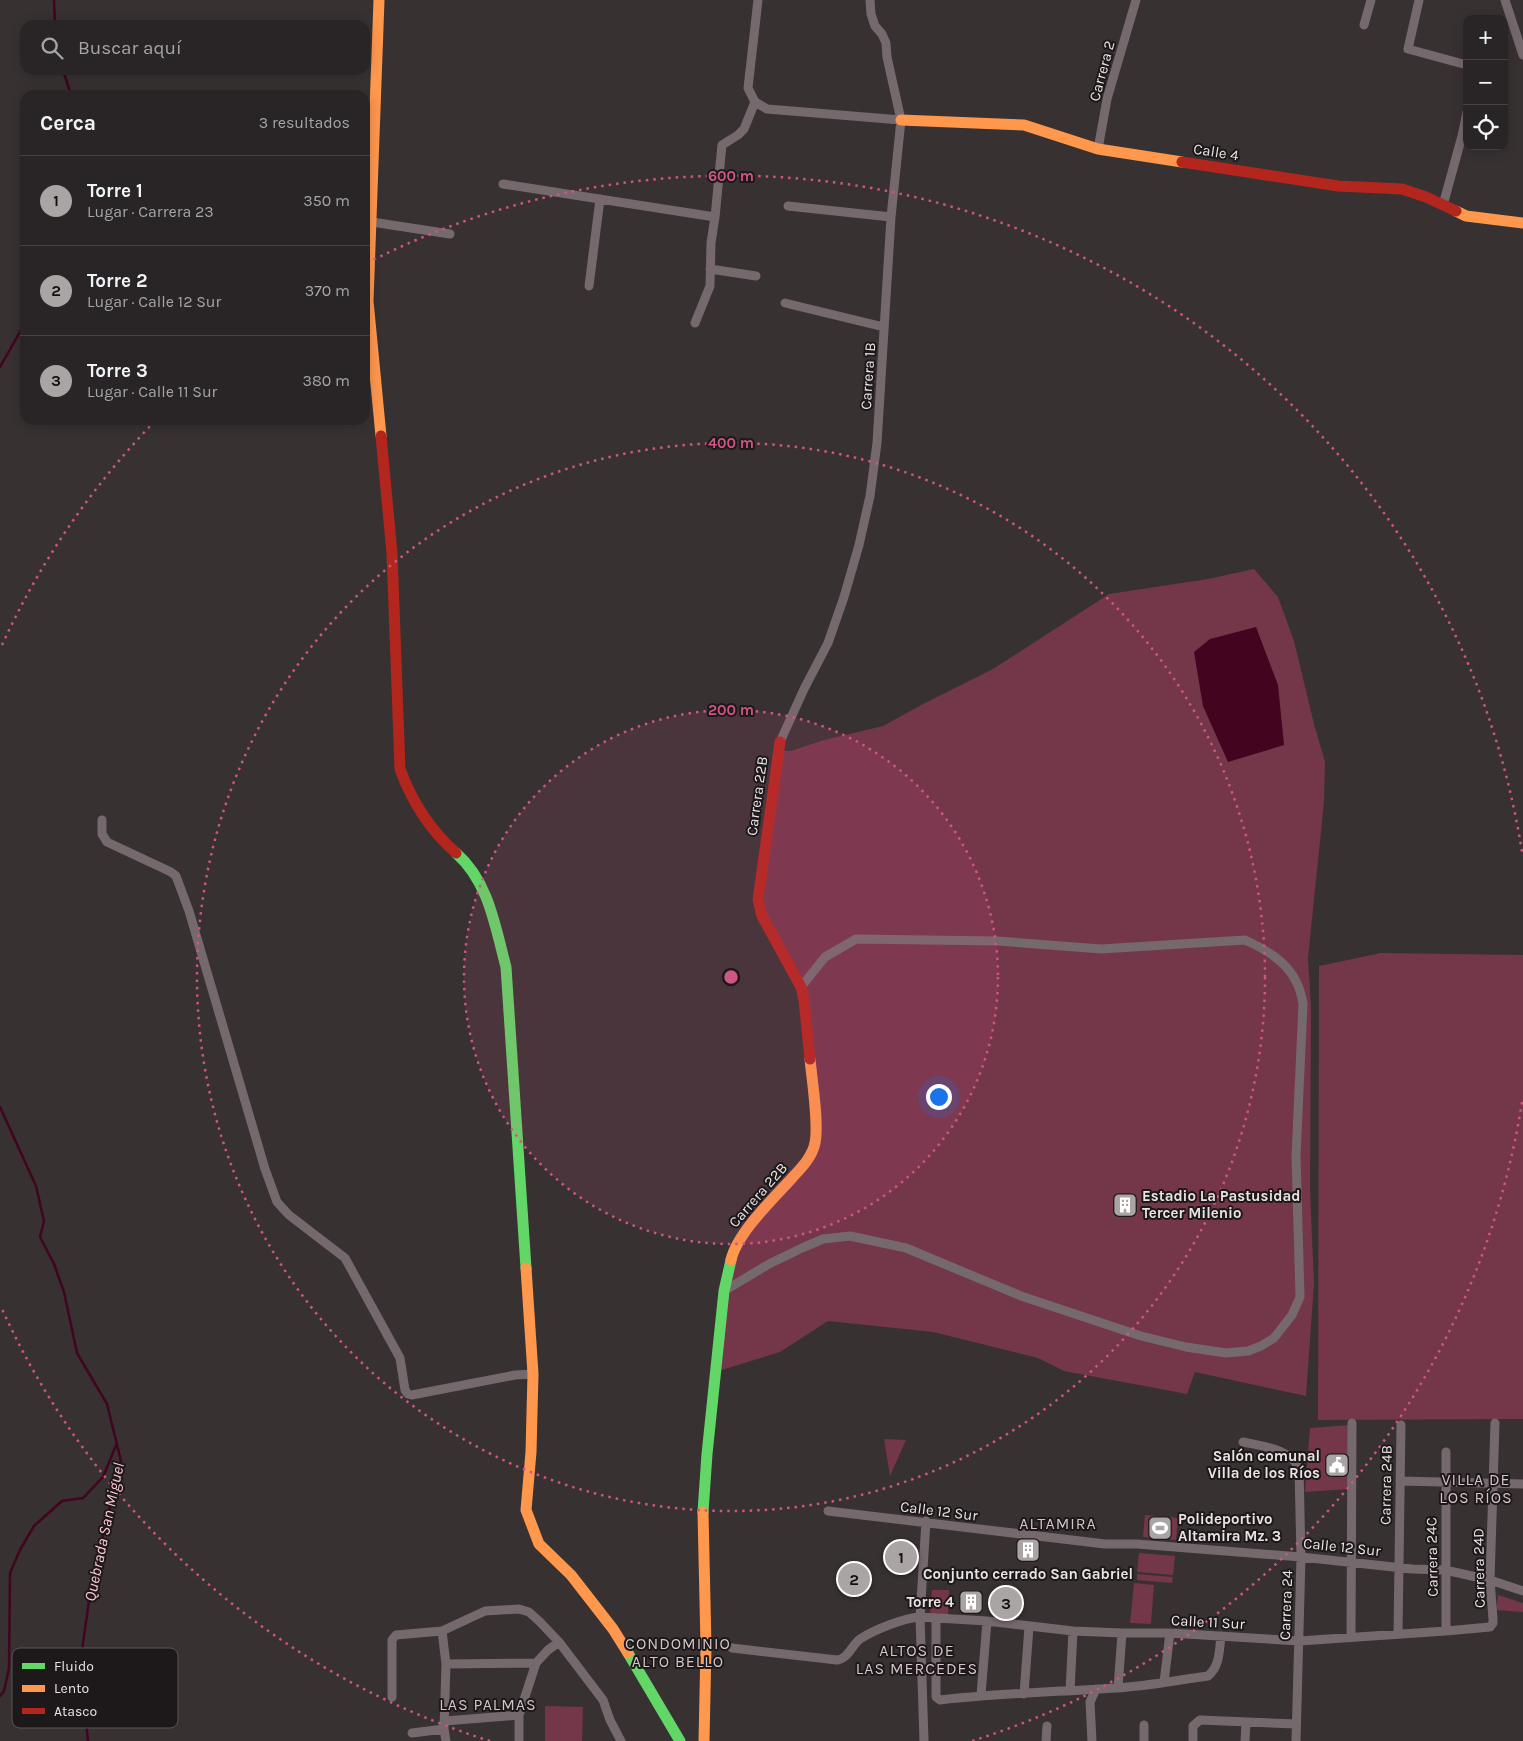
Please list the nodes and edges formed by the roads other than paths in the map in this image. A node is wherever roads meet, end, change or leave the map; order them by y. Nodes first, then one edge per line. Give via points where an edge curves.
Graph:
1 (379, 0) edge
2 (758, 0) edge
3 (870, 0) edge
4 (1136, 0) edge
5 (1370, 0) edge
6 (1419, 0) edge
7 (1504, 0) edge
8 (1364, 25) dead end
9 (1523, 55) edge
10 (1463, 64) edge
11 (754, 102) junction
12 (901, 120) junction
13 (1463, 131) edge
14 (1098, 149) junction
15 (503, 184) dead end
16 (600, 199) junction
17 (1443, 205) junction
18 (788, 206) dead end
19 (715, 217) junction
20 (891, 217) junction
21 (372, 222) junction
22 (1523, 223) edge
23 (450, 234) dead end
24 (370, 262) edge
25 (710, 269) junction
26 (756, 276) dead end
27 (589, 286) dead end
28 (785, 304) dead end
29 (370, 322) edge
30 (695, 323) dead end
31 (884, 328) junction
32 (780, 742) joint
33 (102, 820) dead end
34 (801, 987) junction
35 (724, 1291) junction
36 (533, 1374) junction
37 (1495, 1422) dead end
38 (1352, 1423) dead end
39 (1401, 1426) dead end
40 (1243, 1442) dead end
41 (1446, 1452) dead end
42 (1400, 1481) junction
43 (1445, 1481) junction
44 (1493, 1483) junction
45 (1523, 1484) edge
46 (828, 1511) dead end
47 (926, 1521) junction
48 (1301, 1557) junction
49 (1352, 1563) junction
50 (1399, 1566) junction
51 (1445, 1570) junction
52 (1490, 1580) junction
53 (1523, 1591) edge
54 (920, 1617) junction
55 (936, 1618) junction
56 (987, 1621) junction
57 (1493, 1623) joint
58 (1029, 1626) junction
59 (442, 1631) junction
60 (1073, 1631) junction
61 (1446, 1632) junction
62 (1122, 1633) junction
63 (1170, 1633) junction
64 (1398, 1634) junction
65 (1221, 1636) junction
66 (1351, 1637) junction
67 (1299, 1641) junction
68 (560, 1642) junction
69 (732, 1648) dead end
70 (536, 1663) junction
71 (446, 1664) junction
72 (1164, 1682) junction
73 (1118, 1688) junction
74 (1096, 1689) junction
75 (1070, 1691) junction
76 (1024, 1694) junction
77 (981, 1695) junction
78 (392, 1697) dead end
79 (519, 1715) junction
80 (1246, 1723) junction
81 (1296, 1724) junction
82 (445, 1725) junction
83 (1144, 1725) dead end
84 (1047, 1726) dead end
85 (412, 1733) dead end
86 (446, 1741) edge
87 (519, 1741) edge
88 (621, 1741) edge
89 (680, 1741) edge
90 (704, 1741) edge
91 (924, 1741) edge
92 (1046, 1741) edge
93 (1092, 1741) edge
94 (1144, 1741) edge
95 (1193, 1741) edge
96 (1245, 1741) edge
97 (1296, 1741) edge

1 - 21 street
2 - 11 street via 748,88
3 - 12 street, Carrera 1B via 875,26 886,44
4 - 14 street, Carrera 2 via 1107,99
5 - 8 street
6 - 10 street via 1408,49
7 - 9 street
11 - 12 street via 767,109
11 - 19 street via 744,129 722,145
12 - 14 street, Calle 4 via 1024,125
12 - 20 street, Carrera 1B
13 - 17 street
14 - 17 street, Calle 4 via 1338,186 1402,189
15 - 16 street
16 - 19 street
16 - 27 street
17 - 22 street, Calle 4 via 1466,216
18 - 20 street
19 - 25 street
20 - 31 street, Carrera 1B
21 - 23 street
21 - 24 street
25 - 26 street
25 - 30 street via 710,286
28 - 31 street
29 - 36 street via 392,553 400,769 405,786 426,823 474,871 506,967
31 - 32 street, Carrera 1B via 877,443 859,544 828,643
32 - 34 street, Carrera 22B via 758,900 762,916
33 - 36 street via 102,834 107,842 176,876 277,1202 345,1258 400,1358 408,1394
34 - 35 street, Carrera 22B via 816,1125 815,1143 808,1160 742,1234 732,1254
34 - 35 street via 825,957 856,939 998,941 1101,949 1245,940 1264,948 1292,973 1300,988 1303,1004 1296,1156 1300,1297 1292,1315 1274,1338 1248,1351 1226,1353 1141,1336 1021,1296 906,1248 850,1236 823,1239 802,1248
35 - 90 street, Carrera 22B via 704,1505
36 - 89 street via 526,1510 539,1544 571,1575 613,1629
37 - 44 street, Carrera 24D
38 - 49 street
39 - 42 street, Carrera 24B
40 - 48 street, Carrera 24 via 1276,1450 1293,1459 1299,1469
41 - 43 street, Carrera 24C
42 - 43 street
42 - 50 street, Carrera 24B
43 - 44 street
43 - 51 street, Carrera 24C
44 - 45 street
44 - 52 street, Carrera 24D
46 - 47 street, Calle 12 Sur
47 - 48 street, Calle 12 Sur via 1105,1544
47 - 54 street
48 - 49 street, Calle 12 Sur
48 - 67 street, Carrera 24
49 - 50 street, Calle 12 Sur
49 - 66 street
50 - 51 street, Calle 12 Sur
50 - 64 street, Carrera 24B
51 - 52 street, Calle 12 Sur
51 - 61 street, Carrera 24C
52 - 53 street, Calle 12 Sur
52 - 57 street, Carrera 24D
54 - 55 street, Calle 11 Sur
54 - 69 street, Calle 11 Sur via 868,1635 858,1641 843,1659 837,1660
54 - 91 street
55 - 56 street, Calle 11 Sur
55 - 77 street via 936,1697 940,1700
56 - 58 street, Calle 11 Sur
56 - 77 street
57 - 61 street, Calle 11 Sur via 1486,1628
58 - 60 street, Calle 11 Sur
58 - 76 street
59 - 68 street via 485,1611 519,1609 528,1612
59 - 71 street
59 - 78 street via 393,1637
60 - 62 street, Calle 11 Sur
60 - 75 street
61 - 64 street, Calle 11 Sur
62 - 63 street, Calle 11 Sur
62 - 73 street
63 - 65 street, Calle 11 Sur
63 - 72 street
64 - 66 street, Calle 11 Sur
65 - 67 street, Calle 11 Sur
65 - 72 street via 1215,1671 1208,1676
66 - 67 street, Calle 11 Sur
67 - 81 street, Carrera 24
68 - 70 street
68 - 88 street via 603,1700
70 - 71 street
70 - 79 street
71 - 82 street
72 - 73 street
73 - 74 street
74 - 75 street
74 - 93 street via 1090,1702
75 - 76 street
76 - 77 street
79 - 82 street
79 - 87 street
80 - 81 street
80 - 95 street via 1200,1720 1193,1726
80 - 96 street
81 - 97 street, Carrera 24
82 - 85 street
82 - 86 street
83 - 94 street
84 - 92 street

